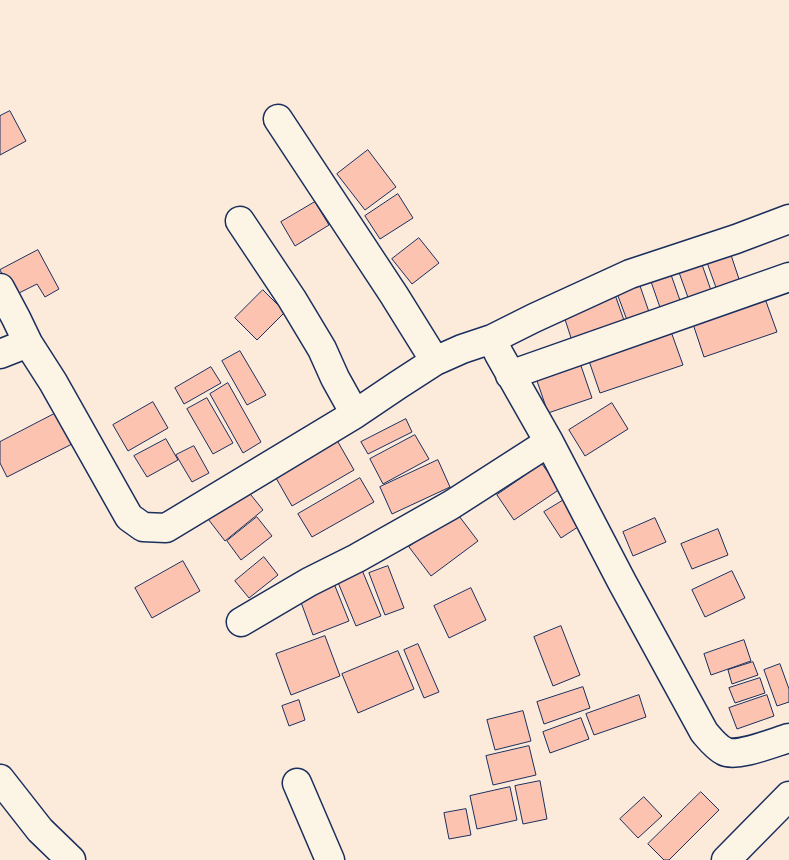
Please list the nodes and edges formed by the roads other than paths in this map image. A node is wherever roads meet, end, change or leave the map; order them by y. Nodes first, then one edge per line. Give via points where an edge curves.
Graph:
1 (278, 119) dead end
2 (789, 219) edge
3 (240, 222) dead end
4 (789, 277) edge
5 (0, 288) edge
6 (492, 339) junction
7 (28, 342) junction
8 (0, 354) edge
9 (435, 361) junction
10 (510, 375) junction
11 (355, 414) junction
12 (550, 442) junction
13 (241, 622) dead end
14 (789, 738) edge
15 (0, 779) edge
16 (297, 783) dead end
17 (789, 796) edge
18 (71, 860) edge
19 (330, 860) edge
20 (726, 860) edge

1 - 9 street
2 - 6 street via 630,274
3 - 11 street via 322,349
4 - 10 street
5 - 7 street
6 - 9 street
6 - 10 street
7 - 8 street
7 - 11 street via 129,517 143,527 166,528
9 - 11 street
10 - 12 street
12 - 13 street via 451,505
12 - 14 street via 704,732 725,752 737,754
15 - 18 street via 40,830
16 - 19 street
17 - 20 street

